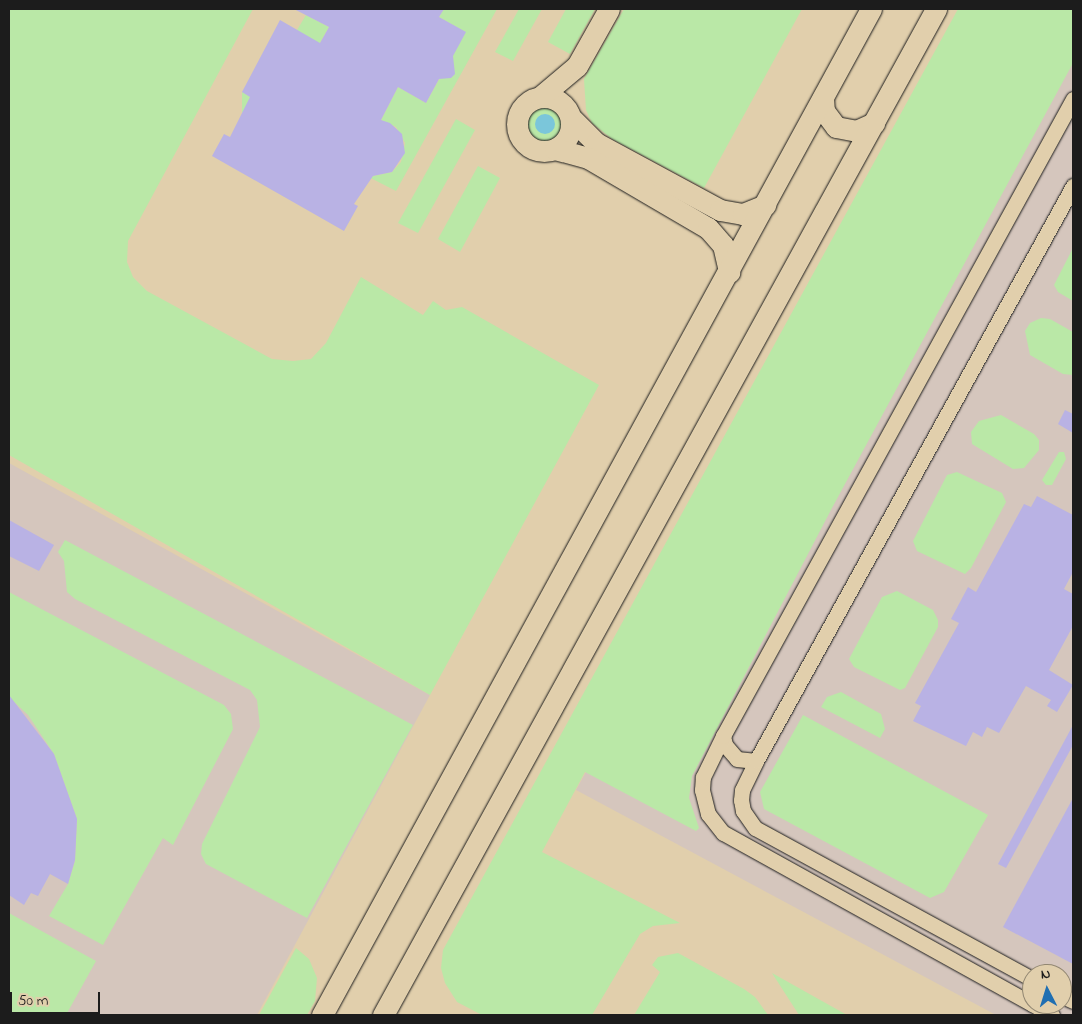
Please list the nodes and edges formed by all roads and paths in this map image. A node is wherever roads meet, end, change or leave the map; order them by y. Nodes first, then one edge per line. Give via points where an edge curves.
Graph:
1 (609, 9) edge
2 (871, 9) edge
3 (936, 9) edge
4 (577, 66) junction
5 (540, 97) junction
6 (823, 98) junction
7 (1073, 99) edge
8 (571, 117) junction
9 (874, 123) junction
10 (555, 149) junction
11 (1073, 186) edge
12 (670, 194) junction
13 (766, 205) junction
14 (729, 272) junction
15 (723, 736) junction
16 (756, 761) junction
17 (1022, 974) edge
18 (1022, 998) edge
19 (322, 1015) edge
20 (383, 1015) edge

1 - 4 street
2 - 6 street
3 - 9 street
4 - 5 street
4 - 8 street
5 - 8 street via 562,103
5 - 10 street via 520,110 517,118 519,136 536,150
6 - 9 street via 824,111 836,127 856,131
6 - 13 street
7 - 15 street
8 - 10 street via 568,136
8 - 12 street via 588,138
9 - 20 street
10 - 12 street via 588,158
11 - 16 street
12 - 13 street via 732,214 743,214
12 - 14 street via 716,235 723,245
13 - 14 street
14 - 19 street
15 - 16 street via 725,745 737,759
15 - 18 street via 703,777 702,790 708,814 723,833
16 - 17 street via 742,790 741,800 748,820 755,828

